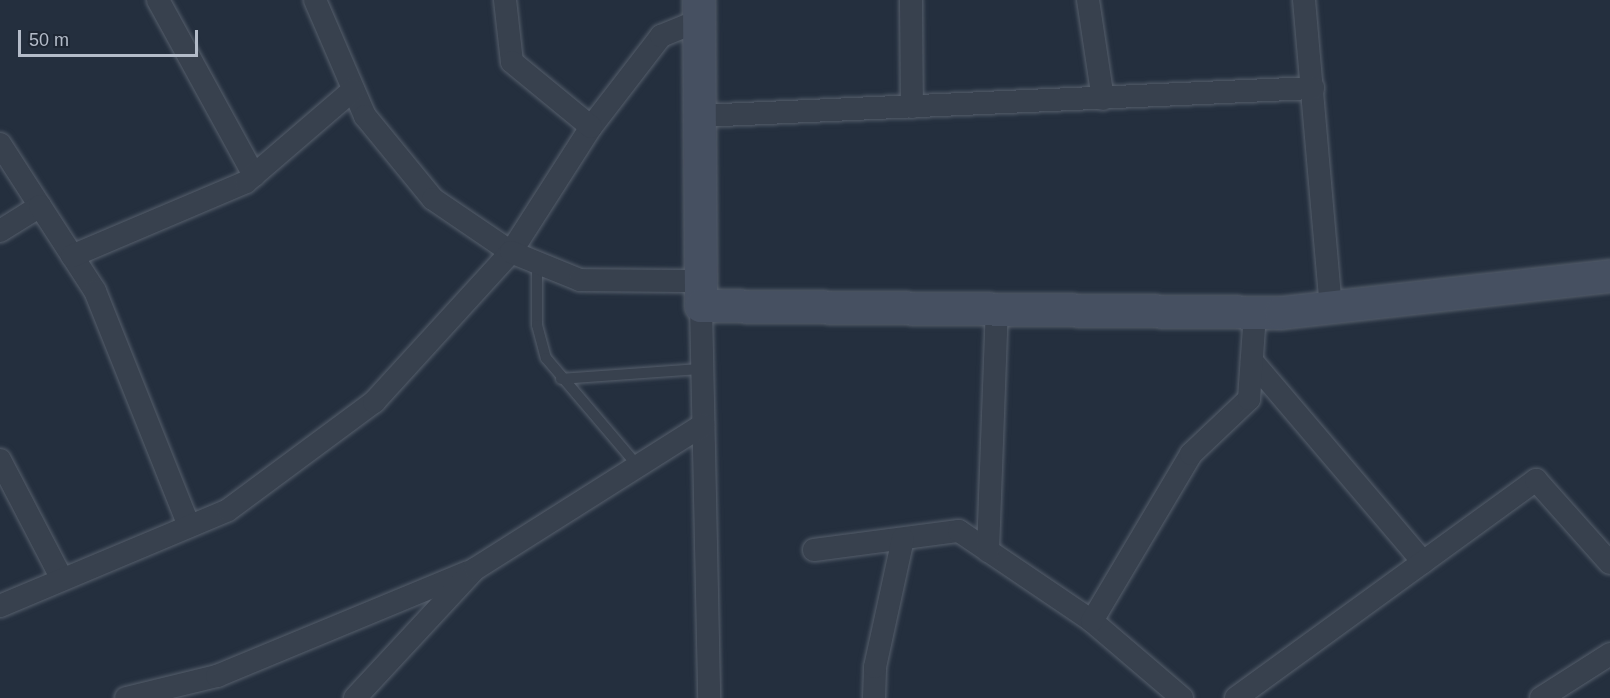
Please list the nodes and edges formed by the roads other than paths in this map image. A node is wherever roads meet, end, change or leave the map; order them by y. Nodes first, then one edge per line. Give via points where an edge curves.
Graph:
1 (158, 0) edge
2 (315, 0) edge
3 (505, 0) edge
4 (911, 0) edge
5 (1088, 0) edge
6 (1304, 0) edge
7 (700, 10) edge
8 (1313, 88) junction
9 (353, 90) junction
10 (1103, 99) junction
11 (912, 107) junction
12 (700, 116) junction
13 (591, 127) junction
14 (0, 144) edge
15 (254, 176) junction
16 (40, 206) junction
17 (0, 231) edge
18 (511, 252) junction
19 (72, 256) junction
20 (537, 262) junction
21 (1610, 276) edge
22 (701, 293) junction
23 (997, 309) junction
24 (1331, 310) junction
25 (1255, 313) junction
26 (1252, 361) junction
27 (702, 369) junction
28 (561, 379) junction
29 (704, 425) junction
30 (0, 460) edge
31 (638, 466) junction
32 (9, 498) edge
33 (189, 526) junction
34 (903, 539) junction
35 (814, 550) dead end
36 (988, 551) junction
37 (1423, 562) junction
38 (1610, 563) edge
39 (475, 569) junction
40 (62, 579) junction
41 (0, 606) edge
42 (1092, 621) junction
43 (1610, 654) edge
44 (126, 698) edge
45 (355, 698) edge
46 (710, 698) edge
47 (874, 698) edge
48 (1182, 698) edge
49 (1236, 698) edge
50 (1541, 698) edge

1 - 15 street
2 - 9 street
3 - 13 street via 512,62
4 - 11 street
5 - 10 street
6 - 8 street
7 - 12 main road
7 - 13 street via 661,36
8 - 10 street
8 - 24 street
9 - 15 street
9 - 18 street via 365,116 434,200
10 - 11 street
11 - 12 street
12 - 22 main road
13 - 18 street
14 - 16 street
15 - 19 street
16 - 17 street
16 - 19 street
18 - 20 street
18 - 33 street via 374,402 228,510
19 - 33 street via 95,291
20 - 22 street via 580,280
20 - 28 lane via 537,325 546,358
21 - 24 main road
22 - 23 main road
22 - 27 street
23 - 25 main road
23 - 36 street
24 - 25 main road
25 - 26 street
26 - 37 street
26 - 42 street via 1249,399 1191,454
27 - 28 lane
27 - 29 street
28 - 31 lane
29 - 31 street
29 - 46 street
30 - 32 street
31 - 39 street
32 - 40 street
33 - 40 street
34 - 35 street
34 - 36 street via 959,531
34 - 47 street via 875,667
36 - 42 street
37 - 38 street via 1536,480
37 - 49 street
39 - 44 street via 217,676
39 - 45 street
40 - 41 street
42 - 48 street
43 - 50 street

